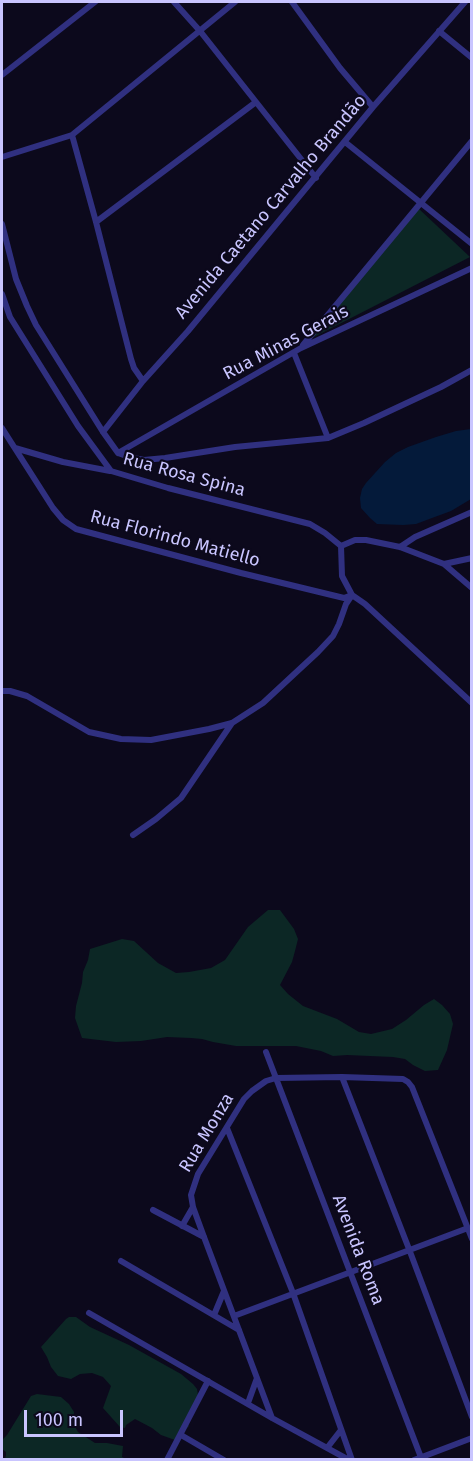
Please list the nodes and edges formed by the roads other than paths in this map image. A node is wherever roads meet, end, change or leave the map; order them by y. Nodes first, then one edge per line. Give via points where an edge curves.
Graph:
1 (95, 2) edge
2 (174, 2) edge
3 (235, 2) edge
4 (292, 2) edge
5 (465, 2) edge
6 (200, 31) junction
7 (439, 31) junction
8 (471, 58) edge
9 (2, 75) edge
10 (256, 102) junction
11 (374, 107) junction
12 (72, 135) junction
13 (471, 141) edge
14 (345, 142) junction
15 (2, 157) edge
16 (316, 178) junction
17 (420, 202) junction
18 (96, 222) junction
19 (2, 224) edge
20 (471, 244) edge
21 (471, 268) edge
22 (2, 294) edge
23 (2, 306) edge
24 (10, 317) junction
25 (301, 348) junction
26 (294, 353) junction
27 (471, 370) edge
28 (143, 381) junction
29 (2, 428) edge
30 (103, 432) junction
31 (3, 436) edge
32 (328, 438) junction
33 (15, 448) junction
34 (118, 453) junction
35 (111, 471) junction
36 (471, 512) edge
37 (340, 546) junction
38 (400, 547) junction
39 (471, 558) edge
40 (444, 564) junction
41 (471, 588) edge
42 (352, 595) junction
43 (2, 691) edge
44 (471, 703) edge
45 (232, 723) junction
46 (133, 835) dead end
47 (266, 1052) dead end
48 (342, 1077) junction
49 (276, 1078) junction
50 (227, 1128) junction
51 (193, 1207) junction
52 (153, 1210) dead end
53 (182, 1226) junction
54 (468, 1228) junction
55 (204, 1237) junction
56 (471, 1239) edge
57 (409, 1249) junction
58 (121, 1261) dead end
59 (350, 1272) junction
60 (224, 1291) junction
61 (292, 1293) junction
62 (89, 1313) dead end
63 (214, 1315) junction
64 (234, 1316) junction
65 (239, 1330) junction
66 (257, 1378) junction
67 (208, 1381) junction
68 (248, 1403) junction
69 (471, 1417) edge
70 (272, 1418) junction
71 (341, 1430) junction
72 (181, 1435) junction
73 (471, 1438) edge
74 (327, 1448) junction
75 (419, 1459) edge
76 (167, 1460) edge
77 (224, 1460) edge
78 (351, 1460) edge

1 - 9 street
2 - 6 street
3 - 6 street
4 - 11 street
5 - 7 street, Avenida Caetano Carvalho Brandão
6 - 10 street
6 - 12 street
7 - 8 street
7 - 11 street, Avenida Caetano Carvalho Brandão
10 - 16 street
10 - 18 street
11 - 14 street, Avenida Caetano Carvalho Brandão
12 - 15 street
12 - 18 street
13 - 17 street
14 - 16 street, Avenida Caetano Carvalho Brandão
14 - 17 street
16 - 28 street, Avenida Caetano Carvalho Brandão
17 - 20 street
17 - 25 street
18 - 28 street via 131,359
19 - 30 street via 16,279 36,325
21 - 25 street, Rua Minas Gerais
22 - 24 street, Rua Rosa Spina
23 - 24 street
24 - 35 street, Rua Rosa Spina
25 - 26 street, Rua Minas Gerais
26 - 32 street
26 - 34 street, Rua Minas Gerais
27 - 32 street
28 - 30 street, Avenida Caetano Carvalho Brandão
29 - 31 street, Rua Florindo Matiello
30 - 34 street
31 - 33 street, Rua Florindo Matiello
32 - 34 street via 144,460
33 - 35 street
33 - 42 street, Rua Florindo Matiello via 53,508 76,529 344,598
35 - 37 street, Rua Rosa Spina via 310,524
36 - 38 street
37 - 38 street via 366,540
37 - 42 street via 342,576
38 - 40 street
39 - 40 street
40 - 41 street
42 - 44 street
42 - 45 street via 333,636 263,703
43 - 45 street via 27,696 89,732 121,740 151,740
45 - 46 street via 181,798
47 - 49 street, Avenida Roma
48 - 49 street, Rua Monza
48 - 54 street, Rua Monza via 408,1082
48 - 57 street
49 - 50 street, Rua Monza via 252,1090
49 - 59 street, Avenida Roma
50 - 51 street, Rua Monza via 193,1184
50 - 61 street
51 - 53 street
51 - 55 street, Rua Monza
52 - 53 street
53 - 55 street
54 - 56 street
54 - 57 street
55 - 60 street, Rua Monza
57 - 59 street
57 - 69 street
58 - 63 street
59 - 61 street
59 - 75 street, Avenida Roma
60 - 63 street
60 - 64 street, Rua Monza
61 - 64 street
61 - 71 street
62 - 67 street
63 - 65 street
64 - 65 street, Rua Monza
65 - 66 street, Rua Monza
66 - 68 street
66 - 70 street, Rua Monza
67 - 68 street
67 - 72 street
68 - 70 street
70 - 74 street
71 - 74 street
71 - 78 street
72 - 76 street
72 - 77 street
73 - 75 street
74 - 78 street

